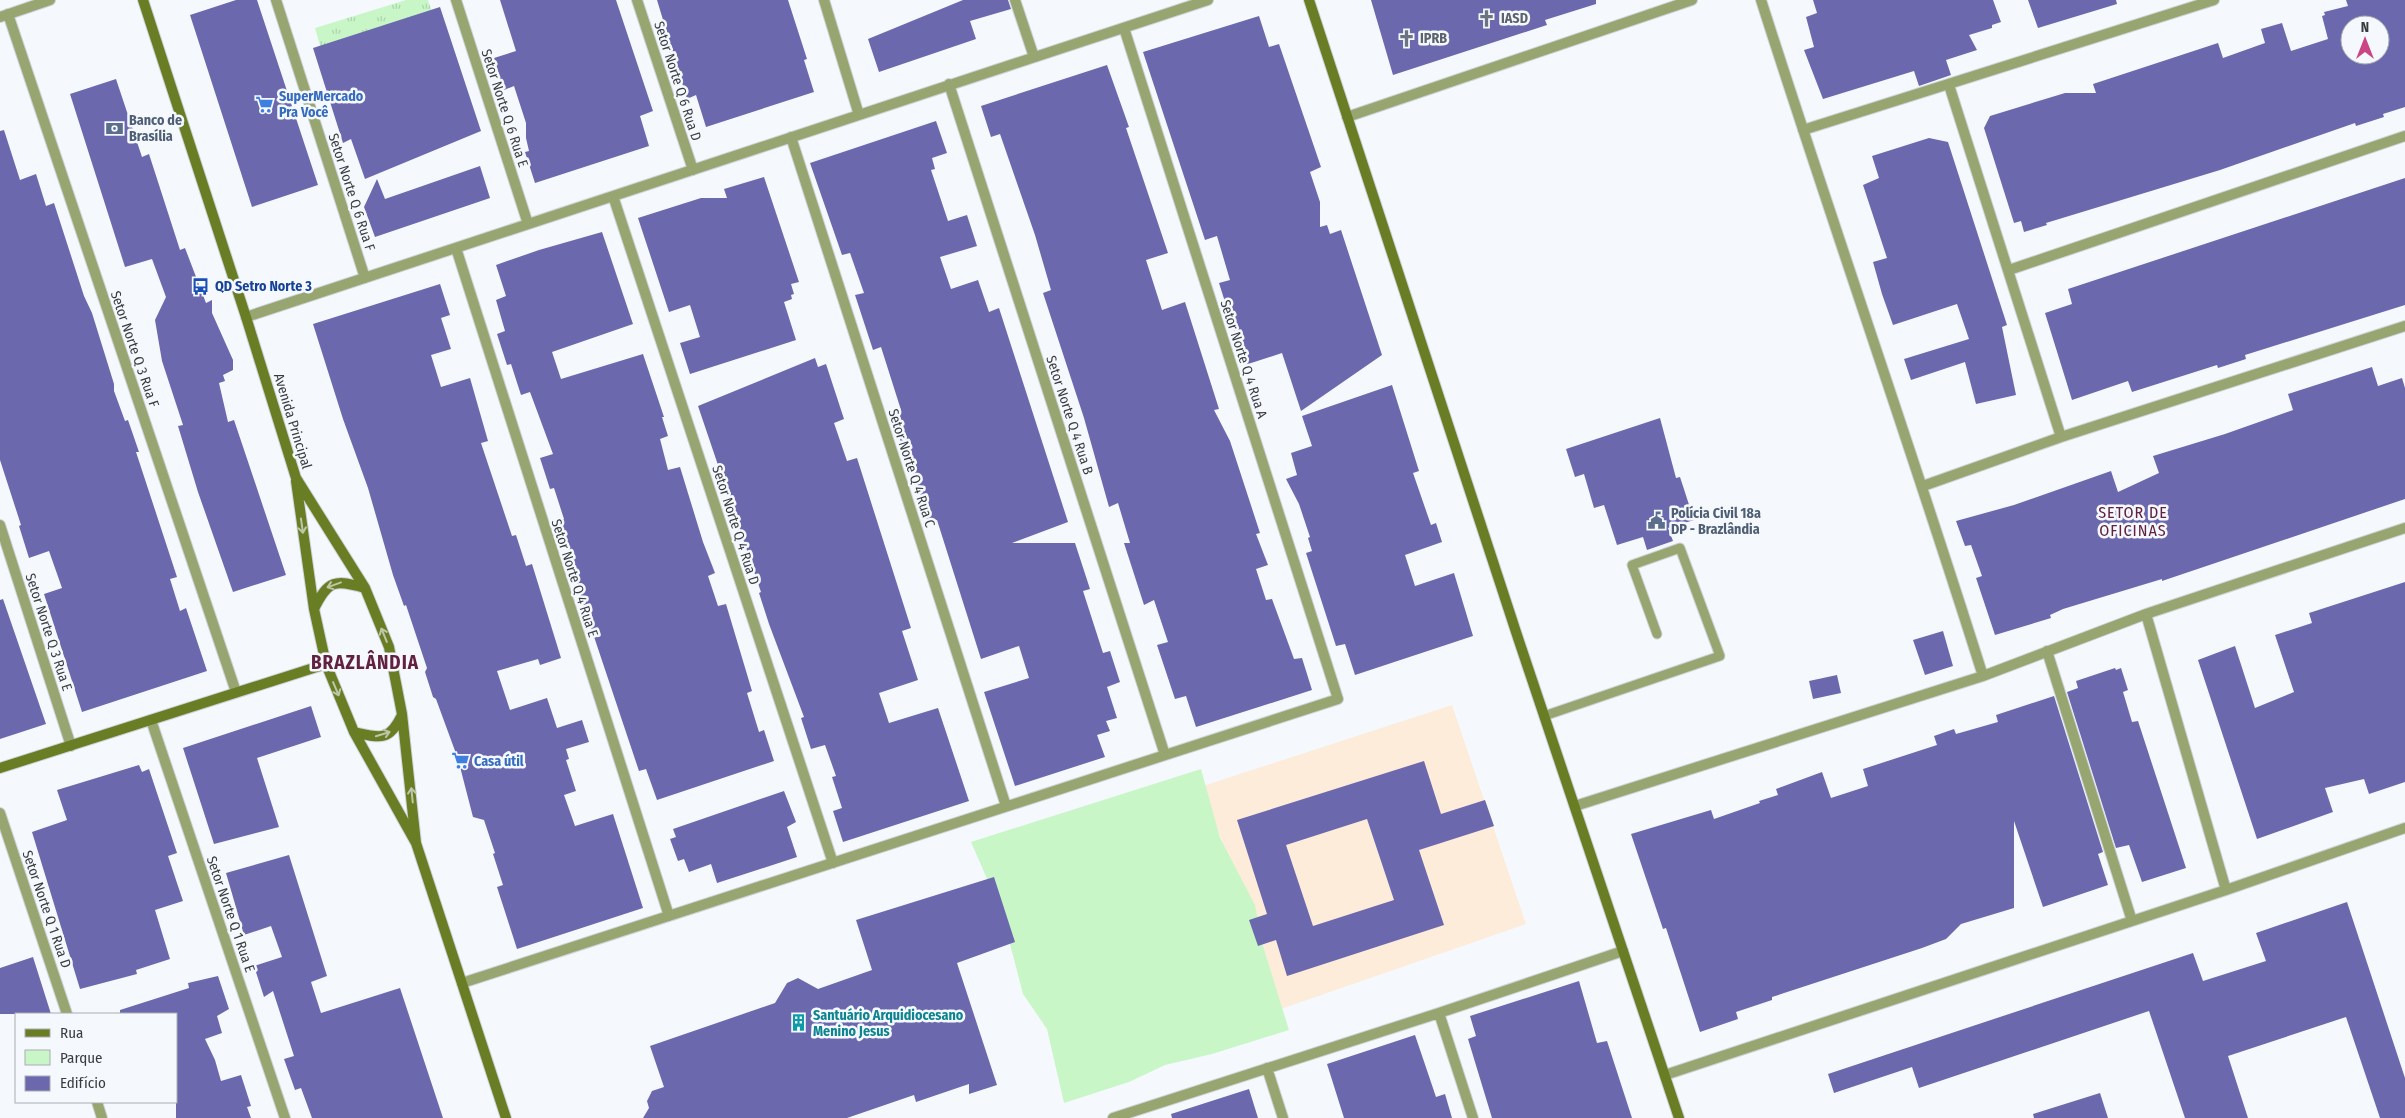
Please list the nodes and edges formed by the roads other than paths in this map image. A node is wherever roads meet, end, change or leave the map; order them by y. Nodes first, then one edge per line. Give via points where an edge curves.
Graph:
1 (50, 0) edge
2 (143, 0) edge
3 (276, 0) edge
4 (456, 0) edge
5 (637, 0) edge
6 (824, 0) edge
7 (1015, 0) edge
8 (1208, 0) edge
9 (1309, 0) edge
10 (1692, 0) edge
11 (1761, 0) edge
12 (2214, 0) edge
13 (1192, 2) edge
14 (4, 15) edge
15 (1124, 28) junction
16 (1034, 57) junction
17 (949, 84) junction
18 (1949, 85) junction
19 (859, 114) junction
20 (1347, 117) junction
21 (1803, 130) junction
22 (2405, 136) edge
23 (792, 137) junction
24 (693, 170) junction
25 (613, 196) junction
26 (528, 224) junction
27 (456, 248) junction
28 (2009, 270) junction
29 (365, 278) junction
30 (246, 317) junction
31 (2405, 326) edge
32 (2061, 437) junction
33 (296, 478) junction
34 (1923, 486) junction
35 (0, 525) edge
36 (2405, 528) edge
37 (365, 588) junction
38 (314, 609) junction
39 (2146, 614) junction
40 (1657, 634) dead end
41 (2047, 651) junction
42 (326, 664) junction
43 (1983, 676) junction
44 (236, 692) junction
45 (402, 714) junction
46 (1544, 716) junction
47 (151, 720) junction
48 (354, 732) junction
49 (71, 746) junction
50 (1165, 755) junction
51 (0, 768) edge
52 (1006, 806) junction
53 (1575, 806) junction
54 (0, 813) edge
55 (2405, 828) edge
56 (416, 843) junction
57 (833, 863) junction
58 (2226, 890) junction
59 (669, 916) junction
60 (2132, 921) junction
61 (1623, 951) junction
62 (462, 983) junction
63 (67, 1013) edge
64 (1439, 1014) junction
65 (1267, 1068) junction
66 (1665, 1075) junction
67 (97, 1103) edge
68 (102, 1118) edge
69 (284, 1118) edge
70 (506, 1118) edge
71 (1112, 1118) edge
72 (1283, 1118) edge
73 (1473, 1118) edge
74 (1679, 1118) edge

1 - 14 street
2 - 30 street, Avenida Principal
3 - 29 street, Setor Norte Q 6 Rua F
4 - 26 street, Setor Norte Q 6 Rua E
5 - 24 street, Setor Norte Q 6 Rua D
6 - 19 street
7 - 16 street
8 - 13 street
9 - 20 street
10 - 20 street
11 - 21 street
12 - 18 street
13 - 15 street
14 - 44 street, Setor Norte Q 3 Rua F
15 - 16 street
15 - 50 street, Setor Norte Q 4 Rua A via 1338,698
16 - 17 street
17 - 19 street
17 - 50 street, Setor Norte Q 4 Rua B
18 - 21 street
18 - 28 street
19 - 23 street
20 - 46 street
21 - 34 street
22 - 28 street
23 - 24 street
23 - 52 street, Setor Norte Q 4 Rua C
24 - 25 street
25 - 26 street
25 - 57 street, Setor Norte Q 4 Rua D
26 - 27 street
27 - 29 street
27 - 59 street, Setor Norte Q 4 Rua E
28 - 32 street
29 - 30 street
30 - 33 street, Avenida Principal
31 - 32 street
32 - 34 street
33 - 37 street, Avenida Principal
33 -> 38 street
34 - 43 street
35 - 49 street, Setor Norte Q 3 Rua E
36 - 39 street
37 -> 38 street via 344,582 333,584 323,590
45 -> 37 street, Avenida Principal via 389,647
38 - 42 street
39 - 41 street
39 - 58 street
40 - 46 lane via 1632,565 1680,548 1720,656
41 - 43 street
41 - 60 street
42 - 44 street
42 -> 48 street
43 - 53 street
44 - 47 street
48 -> 45 street via 385,736 394,730
56 -> 45 street, Avenida Principal
46 - 53 street
47 - 49 street
47 - 69 street, Setor Norte Q 1 Rua E
48 - 56 street
49 - 51 street
50 - 52 street
52 - 57 street
53 - 61 street
54 - 63 street, Setor Norte Q 1 Rua D
55 - 58 street
56 - 62 street
57 - 59 street
58 - 60 street
59 - 62 street
60 - 66 street
61 - 64 street
61 - 66 street
62 - 70 street
64 - 65 street
64 - 73 street
65 - 71 street
65 - 72 street
66 - 74 street
67 - 68 street

